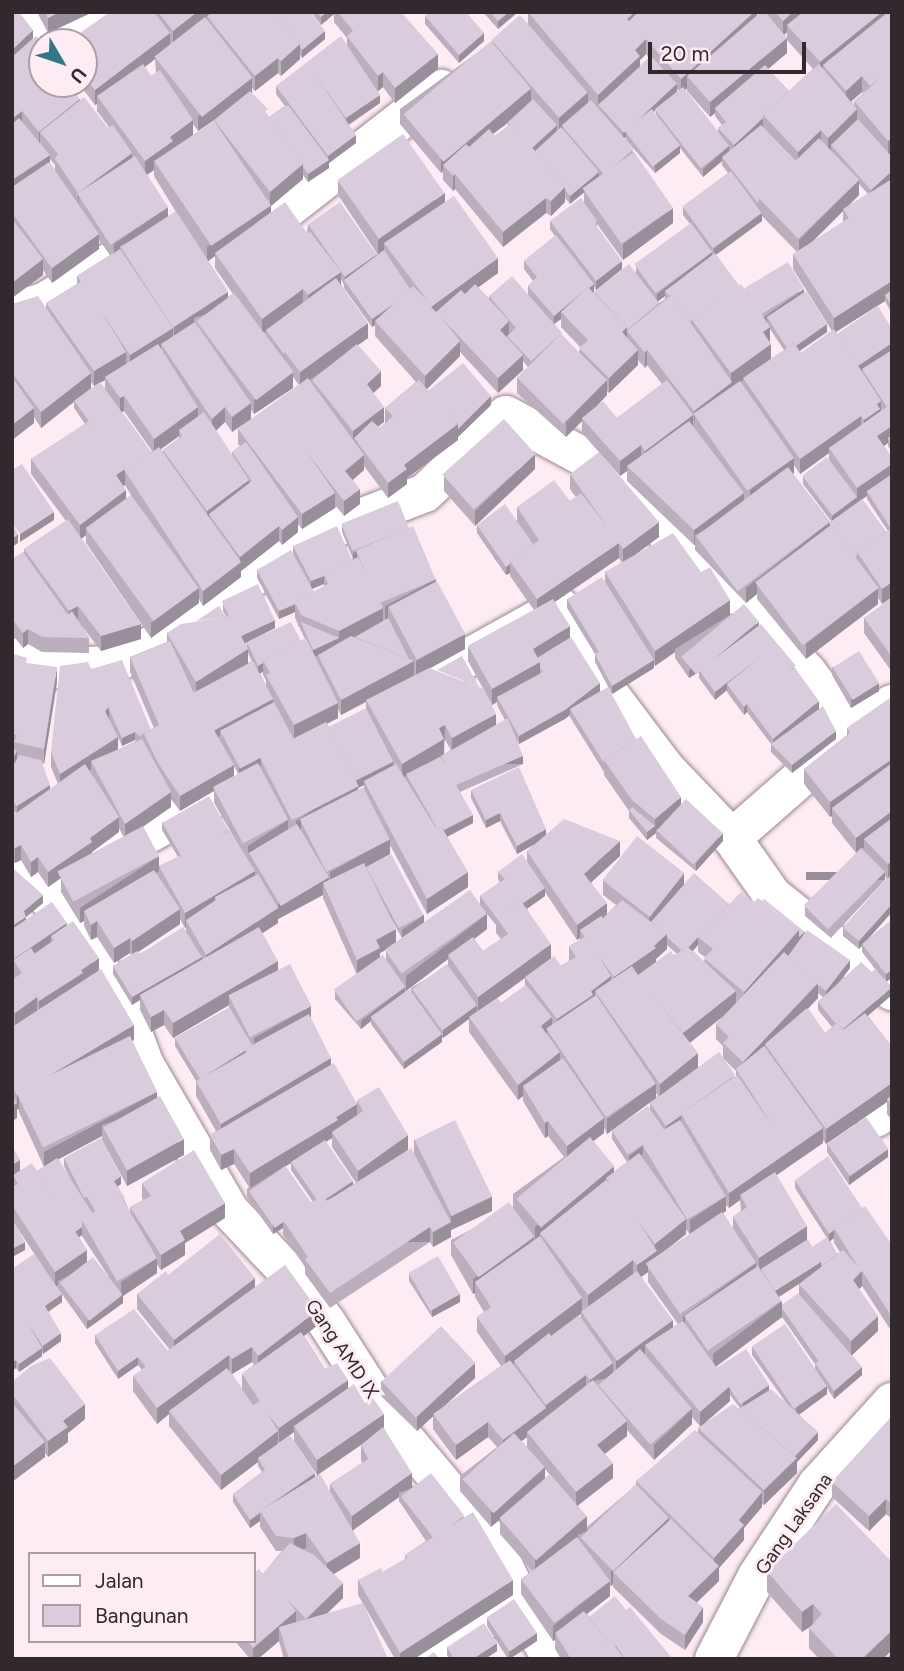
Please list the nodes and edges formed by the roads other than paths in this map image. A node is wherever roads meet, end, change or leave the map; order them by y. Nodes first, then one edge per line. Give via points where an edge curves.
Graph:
1 (21, 12) edge
2 (120, 12) edge
3 (30, 28) edge
4 (84, 28) edge
5 (465, 71) edge
6 (149, 239) edge
7 (218, 262) edge
8 (12, 311) edge
9 (12, 657) edge
10 (389, 702) edge
11 (892, 704) edge
12 (850, 729) junction
13 (291, 755) edge
14 (732, 838) junction
15 (12, 873) edge
16 (46, 896) junction
17 (892, 991) edge
18 (892, 1402) edge
19 (817, 1485) junction
20 (845, 1515) edge
21 (517, 1594) junction
22 (435, 1659) edge
23 (552, 1659) edge
24 (714, 1659) edge

1 - 3 street
2 - 4 street
5 - 7 street
6 - 8 street via 44,302
9 - 12 street via 57,669 114,664 170,636 309,538 425,493 506,415 595,460 738,605 753,612
10 - 14 street via 560,607 608,692 666,769
11 - 12 street
12 - 14 street
13 - 16 street
14 - 17 street via 772,895
15 - 16 street, Gang AMD IX
16 - 21 street, Gang AMD IX via 69,920 105,975 123,1006 145,1065 230,1211 293,1279 390,1421 494,1545
18 - 19 street, Gang Laksana
19 - 20 street
19 - 24 street, Gang Laksana via 757,1576
21 - 22 street
21 - 23 street, Gang AMD IX

